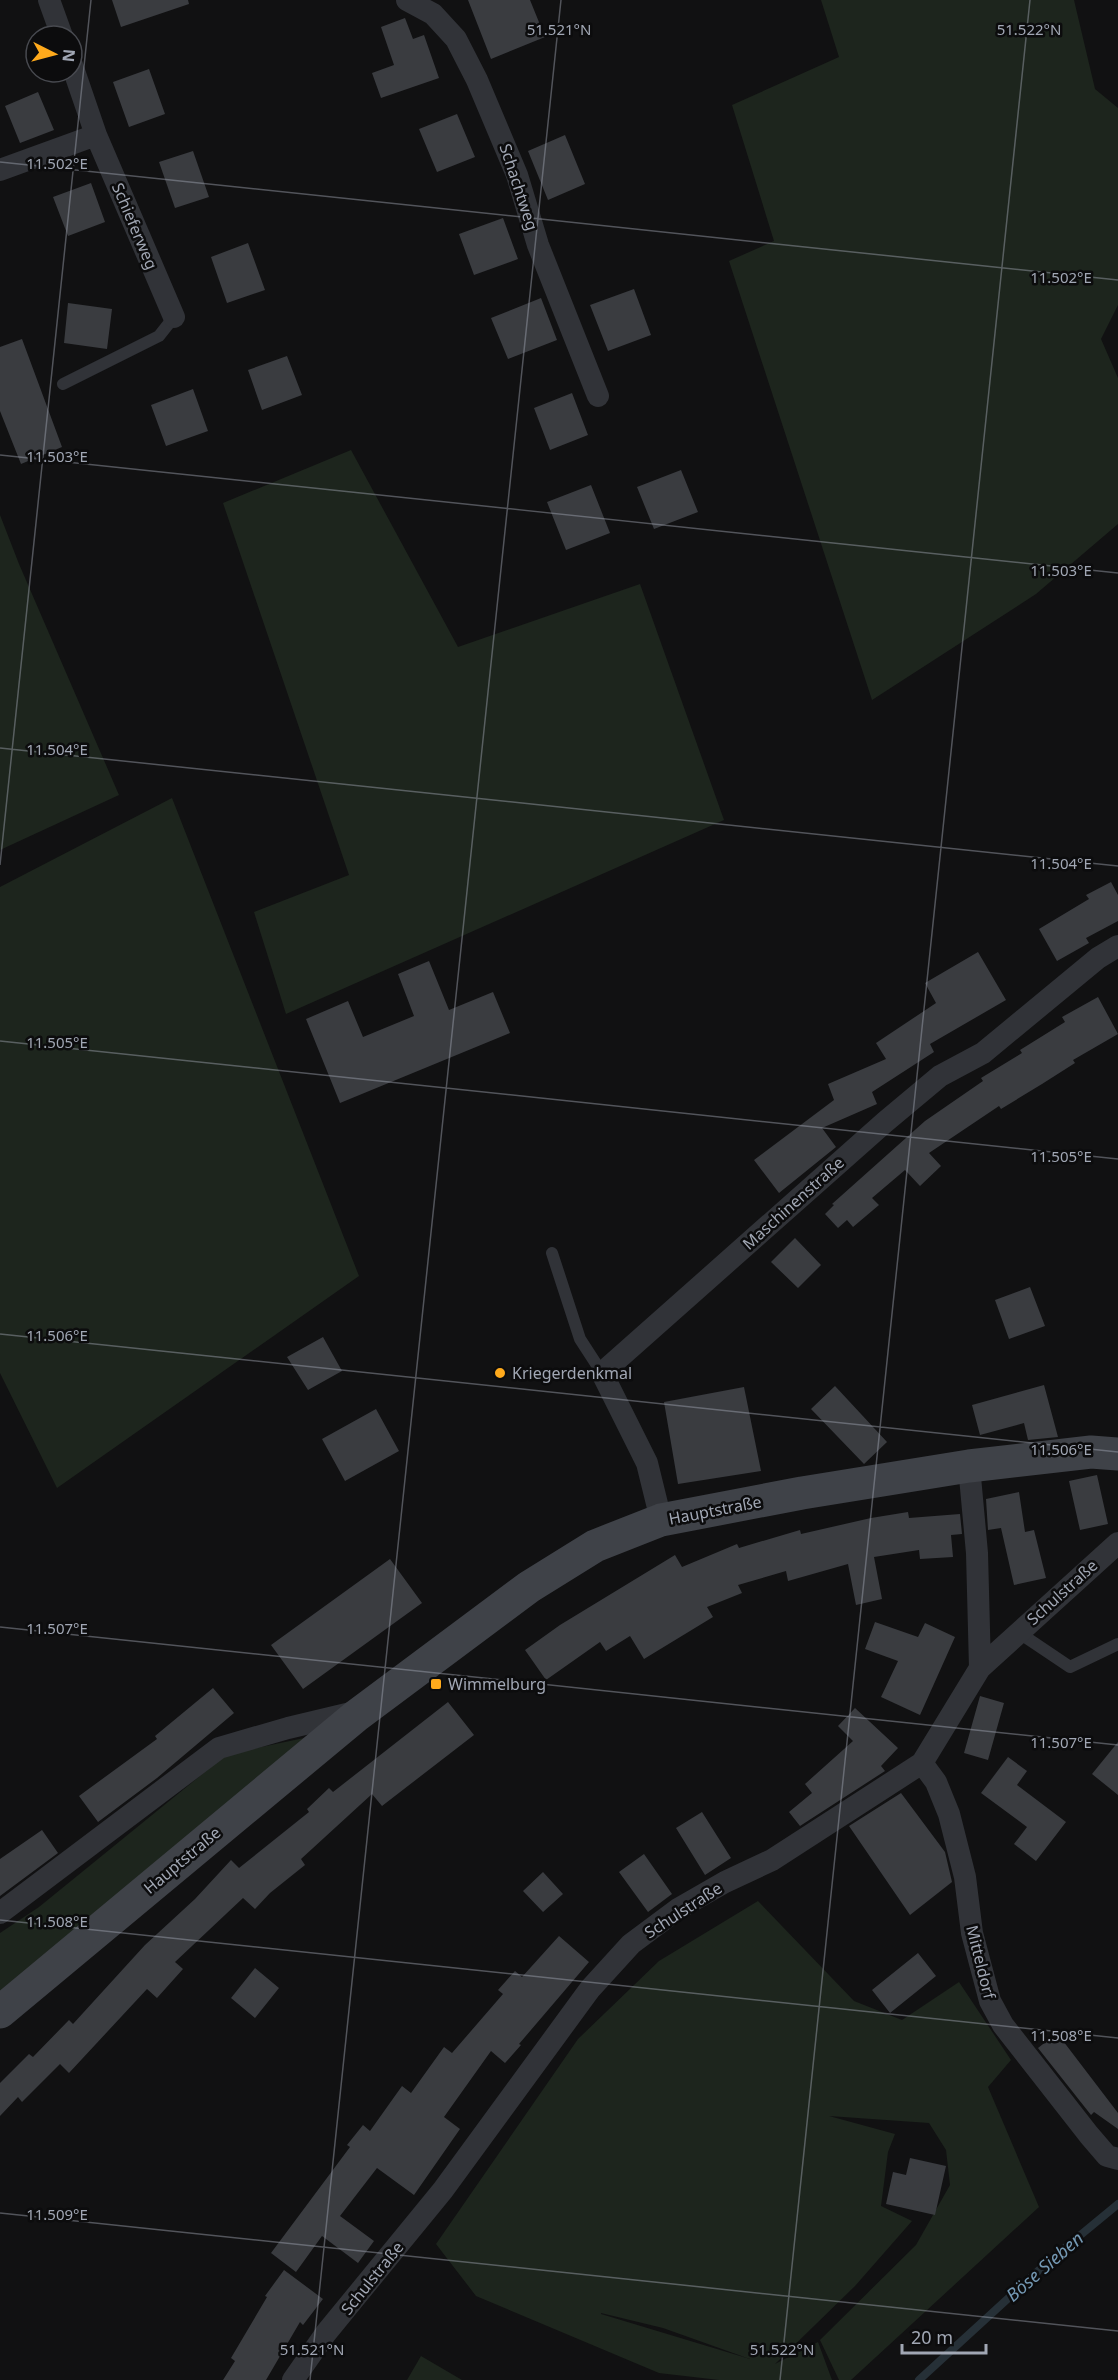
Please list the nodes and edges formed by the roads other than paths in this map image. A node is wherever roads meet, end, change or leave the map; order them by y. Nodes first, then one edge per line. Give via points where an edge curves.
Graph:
1 (49, 0) edge
2 (407, 0) edge
3 (58, 24) edge
4 (79, 84) edge
5 (96, 135) junction
6 (0, 170) edge
7 (174, 317) joint
8 (63, 384) dead end
9 (598, 396) dead end
10 (1118, 946) edge
11 (552, 1253) dead end
12 (602, 1373) junction
13 (1118, 1454) edge
14 (969, 1466) junction
15 (662, 1520) junction
16 (1118, 1543) edge
17 (1018, 1632) junction
18 (1118, 1644) edge
19 (980, 1668) junction
20 (365, 1710) junction
21 (922, 1763) junction
22 (0, 1913) edge
23 (0, 2013) edge
24 (1118, 2159) edge
25 (293, 2380) edge

1 - 3 street
2 - 9 street, Schachtweg via 433,14 456,39 477,80 513,165 538,245
4 - 5 street, Schieferweg
5 - 6 street
5 - 7 street, Schieferweg
7 - 8 lane via 159,336
10 - 12 street, Maschinenstraße via 1098,958 984,1053 940,1076
11 - 12 lane via 580,1339
12 - 15 street via 647,1463
13 - 14 main road, Hauptstraße via 1091,1452
14 - 15 main road, Hauptstraße
14 - 19 street via 977,1553
15 - 20 main road, Hauptstraße via 595,1546 562,1565
16 - 17 street, Schulstraße
17 - 18 lane via 1070,1667
17 - 19 street, Schulstraße
19 - 21 street, Schulstraße
20 - 22 street, Hauptstraße via 219,1748
20 - 23 main road, Hauptstraße
21 - 24 street, Mitteldorf via 936,1782 949,1814 965,1877 972,1933 990,2001 1003,2025 1089,2135 1107,2156
21 - 25 street, Schulstraße via 772,1860 678,1909 632,1944 590,1989 443,2190 326,2333

